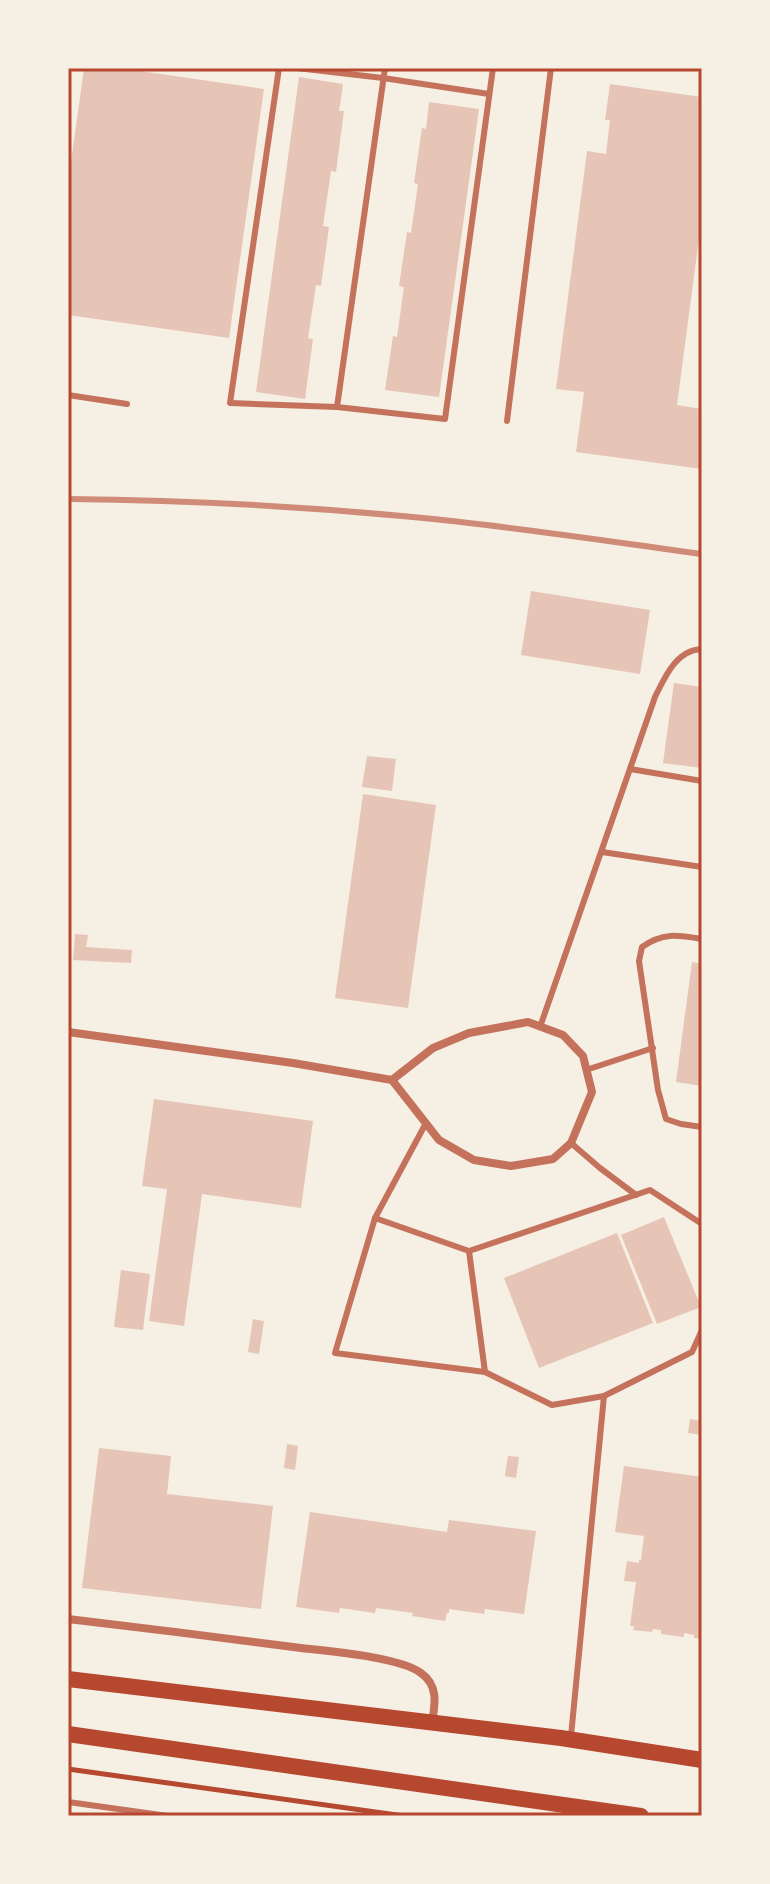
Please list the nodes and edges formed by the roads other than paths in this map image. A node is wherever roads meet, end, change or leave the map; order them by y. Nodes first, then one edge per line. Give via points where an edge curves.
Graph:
1 (279, 68) edge
2 (297, 68) edge
3 (385, 68) edge
4 (493, 68) edge
5 (551, 68) edge
6 (383, 78) junction
7 (489, 94) junction
8 (68, 395) edge
9 (127, 404) dead end
10 (337, 407) junction
11 (507, 421) dead end
12 (702, 649) edge
13 (630, 769) junction
14 (702, 781) edge
15 (602, 852) junction
16 (702, 867) edge
17 (702, 939) edge
18 (540, 1027) junction
19 (68, 1032) edge
20 (653, 1048) junction
21 (586, 1070) junction
22 (392, 1080) junction
23 (426, 1123) junction
24 (702, 1127) edge
25 (571, 1143) junction
26 (636, 1195) junction
27 (375, 1218) junction
28 (702, 1224) edge
29 (469, 1251) junction
30 (702, 1330) edge
31 (485, 1372) junction
32 (604, 1396) junction
33 (68, 1619) edge
34 (68, 1679) edge
35 (432, 1723) junction
36 (68, 1734) edge
37 (570, 1740) junction
38 (702, 1760) edge
39 (68, 1802) edge
40 (168, 1816) edge
41 (641, 1816) edge

1 - 10 lane via 230,403
2 - 6 lane
3 - 6 lane
4 - 7 lane
5 - 11 lane
6 - 7 lane
6 - 10 lane
7 - 10 lane via 445,419
8 - 9 lane
12 - 13 lane via 682,656 667,673
13 - 14 lane
13 - 15 lane
15 - 16 lane
15 - 18 lane
17 - 20 lane via 670,936 642,947 641,980
18 - 21 street via 563,1035 583,1056
18 - 22 street via 528,1022 469,1033 433,1048
19 - 22 street
20 - 21 lane
20 - 24 lane via 666,1119
21 - 25 street via 592,1092
22 - 23 street
23 - 25 street via 439,1140 474,1160 511,1166 553,1159
23 - 27 lane
25 - 26 lane
26 - 28 lane via 650,1190
26 - 29 lane
27 - 29 lane
27 - 31 lane via 335,1353
29 - 31 lane
30 - 32 lane via 692,1352
31 - 32 lane via 552,1405
32 - 37 lane
33 - 35 street via 392,1662 420,1672 433,1686
34 - 35 main road
35 - 37 main road
36 - 41 main road
37 - 38 main road
39 - 40 lane

